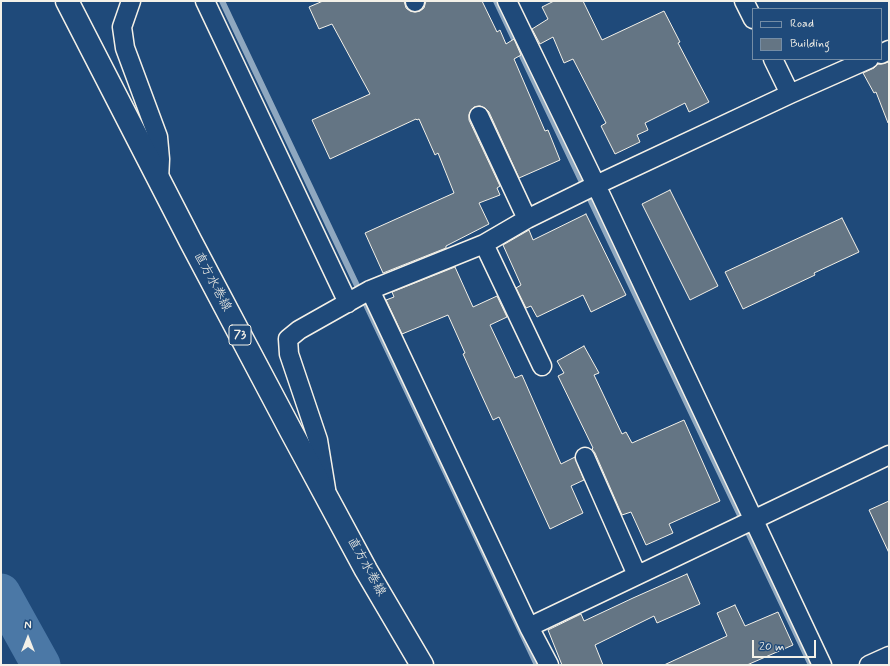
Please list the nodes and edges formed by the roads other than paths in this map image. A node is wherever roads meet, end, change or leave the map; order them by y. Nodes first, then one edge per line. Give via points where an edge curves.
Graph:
1 (67, 1) edge
2 (131, 1) edge
3 (205, 1) edge
4 (508, 1) edge
5 (744, 1) edge
6 (752, 17) edge
7 (773, 60) edge
8 (867, 60) edge
9 (790, 94) junction
10 (479, 116) dead end
11 (159, 180) junction
12 (589, 188) junction
13 (527, 219) junction
14 (484, 244) junction
15 (360, 296) junction
16 (542, 366) dead end
17 (889, 455) edge
18 (585, 457) dead end
19 (327, 498) junction
20 (747, 523) junction
21 (637, 575) junction
22 (529, 627) junction
23 (889, 656) edge
24 (422, 665) edge
25 (549, 665) edge
26 (822, 665) edge
27 (869, 665) edge

1 - 11 main road, 直方水巻線 / 73
2 - 11 street via 122,27 125,48 158,137
3 - 15 street
4 - 12 street
5 - 6 street
7 - 9 street
8 - 9 street
9 - 12 street
10 - 13 street
11 - 19 main road, 直方水巻線 / 73
12 - 13 street
12 - 20 street
13 - 14 street
14 - 15 street
14 - 16 street
15 - 19 street via 299,330 288,339 289,354 318,440
15 - 22 street
17 - 20 street
18 - 21 street
19 - 24 main road, 直方水巻線 / 73
20 - 21 street
20 - 26 street
21 - 22 street
22 - 25 street
23 - 27 street

